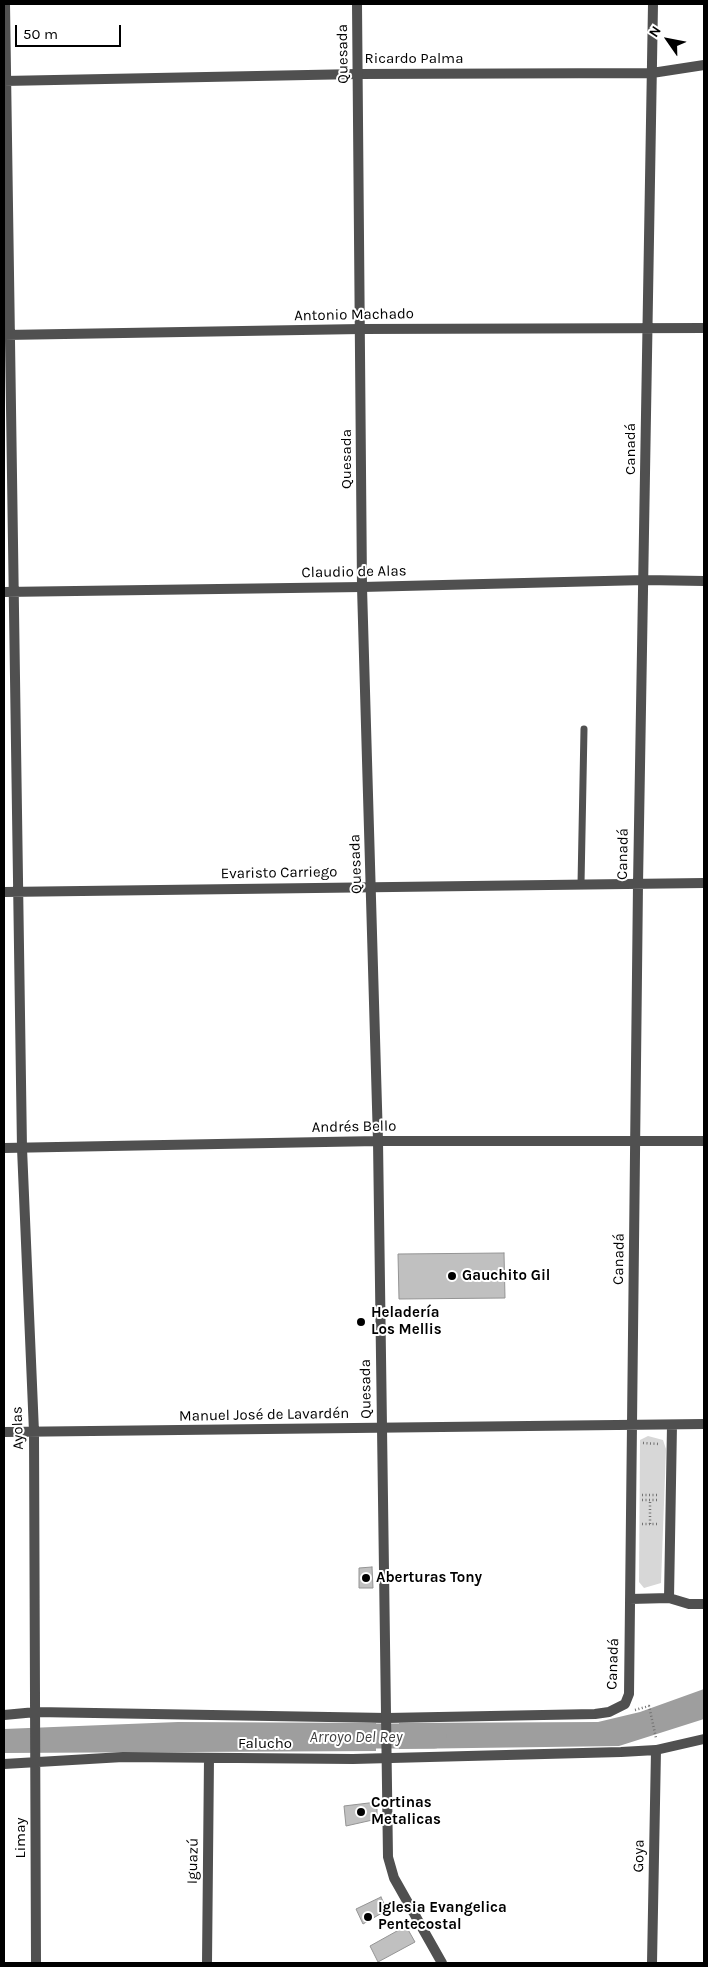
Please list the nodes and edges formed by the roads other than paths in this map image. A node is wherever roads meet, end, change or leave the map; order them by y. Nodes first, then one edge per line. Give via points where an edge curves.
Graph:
1 (5, 4) edge
2 (357, 4) edge
3 (654, 4) edge
4 (704, 65) edge
5 (652, 73) junction
6 (358, 74) junction
7 (5, 81) edge
8 (647, 328) junction
9 (704, 328) edge
10 (361, 330) junction
11 (7, 335) edge
12 (645, 580) junction
13 (704, 581) edge
14 (362, 587) junction
15 (9, 592) edge
16 (584, 729) dead end
17 (581, 884) junction
18 (638, 884) junction
19 (704, 884) edge
20 (372, 886) junction
21 (18, 891) junction
22 (4, 892) edge
23 (636, 1141) junction
24 (704, 1141) edge
25 (378, 1142) junction
26 (4, 1148) edge
27 (22, 1148) junction
28 (632, 1424) junction
29 (704, 1424) edge
30 (672, 1425) junction
31 (382, 1429) junction
32 (4, 1432) edge
33 (34, 1432) junction
34 (669, 1598) junction
35 (630, 1599) junction
36 (704, 1604) edge
37 (625, 1704) joint
38 (4, 1715) edge
39 (36, 1716) junction
40 (387, 1721) junction
41 (704, 1740) edge
42 (656, 1744) junction
43 (388, 1754) junction
44 (209, 1758) junction
45 (36, 1760) junction
46 (4, 1764) edge
47 (36, 1963) edge
48 (207, 1963) edge
49 (442, 1963) edge
50 (652, 1963) edge

1 - 7 street, Ayolas
2 - 6 street, Quesada
3 - 5 street, Canadá
4 - 5 street, Ricardo Palma
5 - 6 street, Ricardo Palma
5 - 8 street, Canadá
6 - 7 street, Ricardo Palma
6 - 10 street, Quesada
7 - 11 street, Ayolas
8 - 9 street, Antonio Machado
8 - 10 street, Antonio Machado
8 - 12 street, Canadá
10 - 11 street, Antonio Machado
10 - 14 street, Quesada
11 - 15 street, Ayolas
12 - 13 street, Claudio de Alas
12 - 14 street, Claudio de Alas
12 - 18 street, Canadá
14 - 15 street, Claudio de Alas
14 - 20 street, Quesada
15 - 21 street, Ayolas
16 - 17 lane
17 - 18 street, Evaristo Carriego
17 - 20 street, Evaristo Carriego
18 - 19 street, Evaristo Carriego
18 - 23 street, Canadá
20 - 21 street, Evaristo Carriego
20 - 25 street, Quesada
21 - 22 street, Evaristo Carriego
21 - 27 street, Ayolas
23 - 24 street, Andrés Bello
23 - 25 street, Andrés Bello
23 - 28 street, Canadá
25 - 27 street, Andrés Bello
25 - 31 street, Quesada
26 - 27 street, Andrés Bello
27 - 33 street, Ayolas
28 - 30 street, Manuel José de Lavardén
28 - 31 street, Manuel José de Lavardén
28 - 35 street, Canadá
29 - 30 street, Manuel José de Lavardén
30 - 34 street
31 - 33 street, Manuel José de Lavardén
31 - 40 street, Quesada
32 - 33 street, Manuel José de Lavardén
33 - 39 street, Ayolas
34 - 35 street
34 - 36 street via 689,1604
35 - 37 street, Canadá via 629,1694
37 - 40 street, Falucho via 609,1712 595,1714
38 - 39 street, Falucho
39 - 40 street, Falucho
39 - 45 street, Limay
40 - 43 street, Quesada
41 - 42 street, Falucho
42 - 43 street, Falucho via 621,1752
42 - 50 street, Goya
43 - 44 street, Falucho via 353,1759
43 - 49 street, Quesada via 390,1868
44 - 45 street, Falucho
44 - 48 street, Iguazú
45 - 46 street, Falucho
45 - 47 street, Limay

